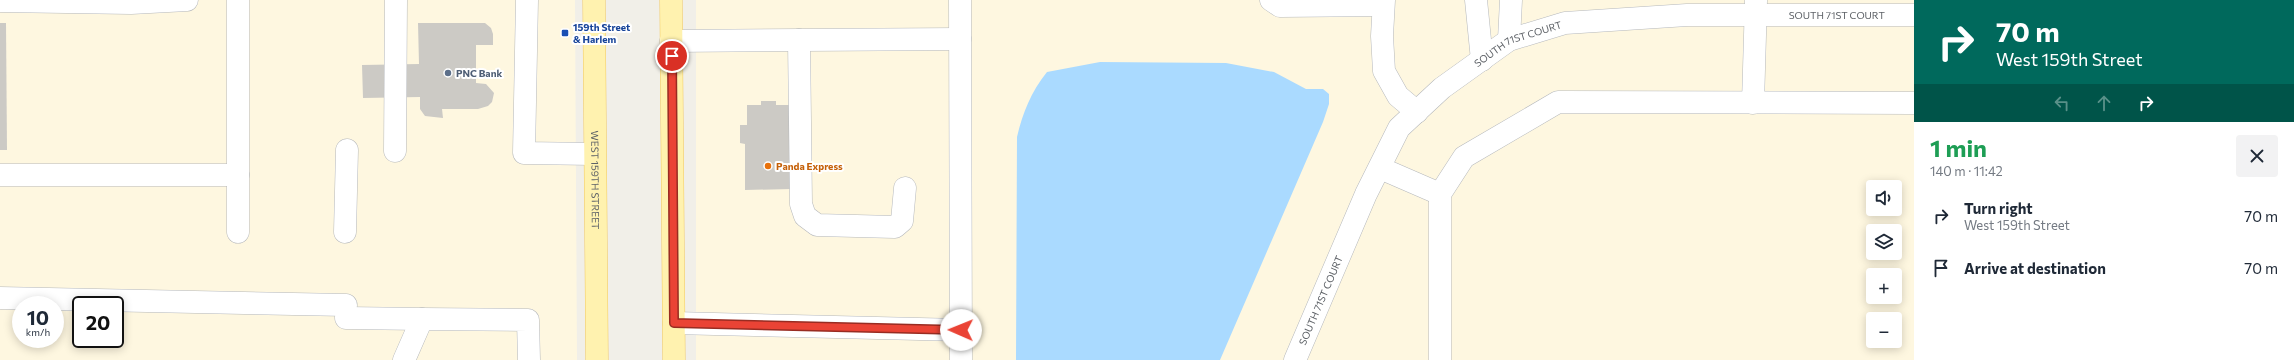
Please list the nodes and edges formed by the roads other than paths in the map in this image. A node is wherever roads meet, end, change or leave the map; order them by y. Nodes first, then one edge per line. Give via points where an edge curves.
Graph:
1 (187, 0) edge
2 (238, 0) edge
3 (396, 0) edge
4 (527, 0) edge
5 (594, 0) edge
6 (671, 0) edge
7 (960, 0) edge
8 (1271, 0) edge
9 (1476, 0) edge
10 (1511, 0) edge
11 (0, 1) edge
12 (1384, 2) edge
13 (1755, 8) edge
14 (1912, 10) edge
15 (960, 39) junction
16 (671, 40) junction
17 (799, 40) junction
18 (1509, 40) junction
19 (1482, 60) junction
20 (1753, 103) junction
21 (1914, 103) edge
22 (1417, 112) junction
23 (347, 150) dead end
24 (395, 151) dead end
25 (594, 154) junction
26 (1380, 168) junction
27 (0, 175) edge
28 (238, 175) junction
29 (905, 188) dead end
30 (1440, 194) junction
31 (238, 232) dead end
32 (345, 232) dead end
33 (0, 298) edge
34 (422, 319) junction
35 (674, 323) junction
36 (961, 330) junction
37 (404, 360) edge
38 (528, 360) edge
39 (597, 360) edge
40 (674, 360) edge
41 (962, 360) edge
42 (1295, 360) edge
43 (1440, 360) edge

1 - 11 street via 131,3
2 - 28 street
3 - 24 street
4 - 25 street via 524,153
5 - 25 main road, WEST 159TH STREET
6 - 16 main road
7 - 15 street
8 - 12 street via 1280,6
9 - 19 street
10 - 18 street
12 - 22 street via 1384,71 1398,96
13 - 14 street, SOUTH 71ST COURT
13 - 18 street, SOUTH 71ST COURT via 1565,23
13 - 20 street
15 - 17 street
15 - 36 street
16 - 17 street
16 - 35 main road
17 - 29 street via 801,204 805,216 817,225 895,227 902,222
18 - 19 street, SOUTH 71ST COURT
19 - 22 street, SOUTH 71ST COURT via 1442,88
20 - 21 street
20 - 30 street via 1558,102 1464,157
22 - 26 street, SOUTH 71ST COURT via 1399,128
23 - 32 street
25 - 39 main road, WEST 159TH STREET
26 - 30 street
26 - 42 street, SOUTH 71ST COURT
27 - 28 street
28 - 31 street
30 - 43 street
33 - 34 street via 346,312
34 - 37 street
34 - 38 street via 528,320
35 - 36 street
35 - 40 main road
36 - 41 street

